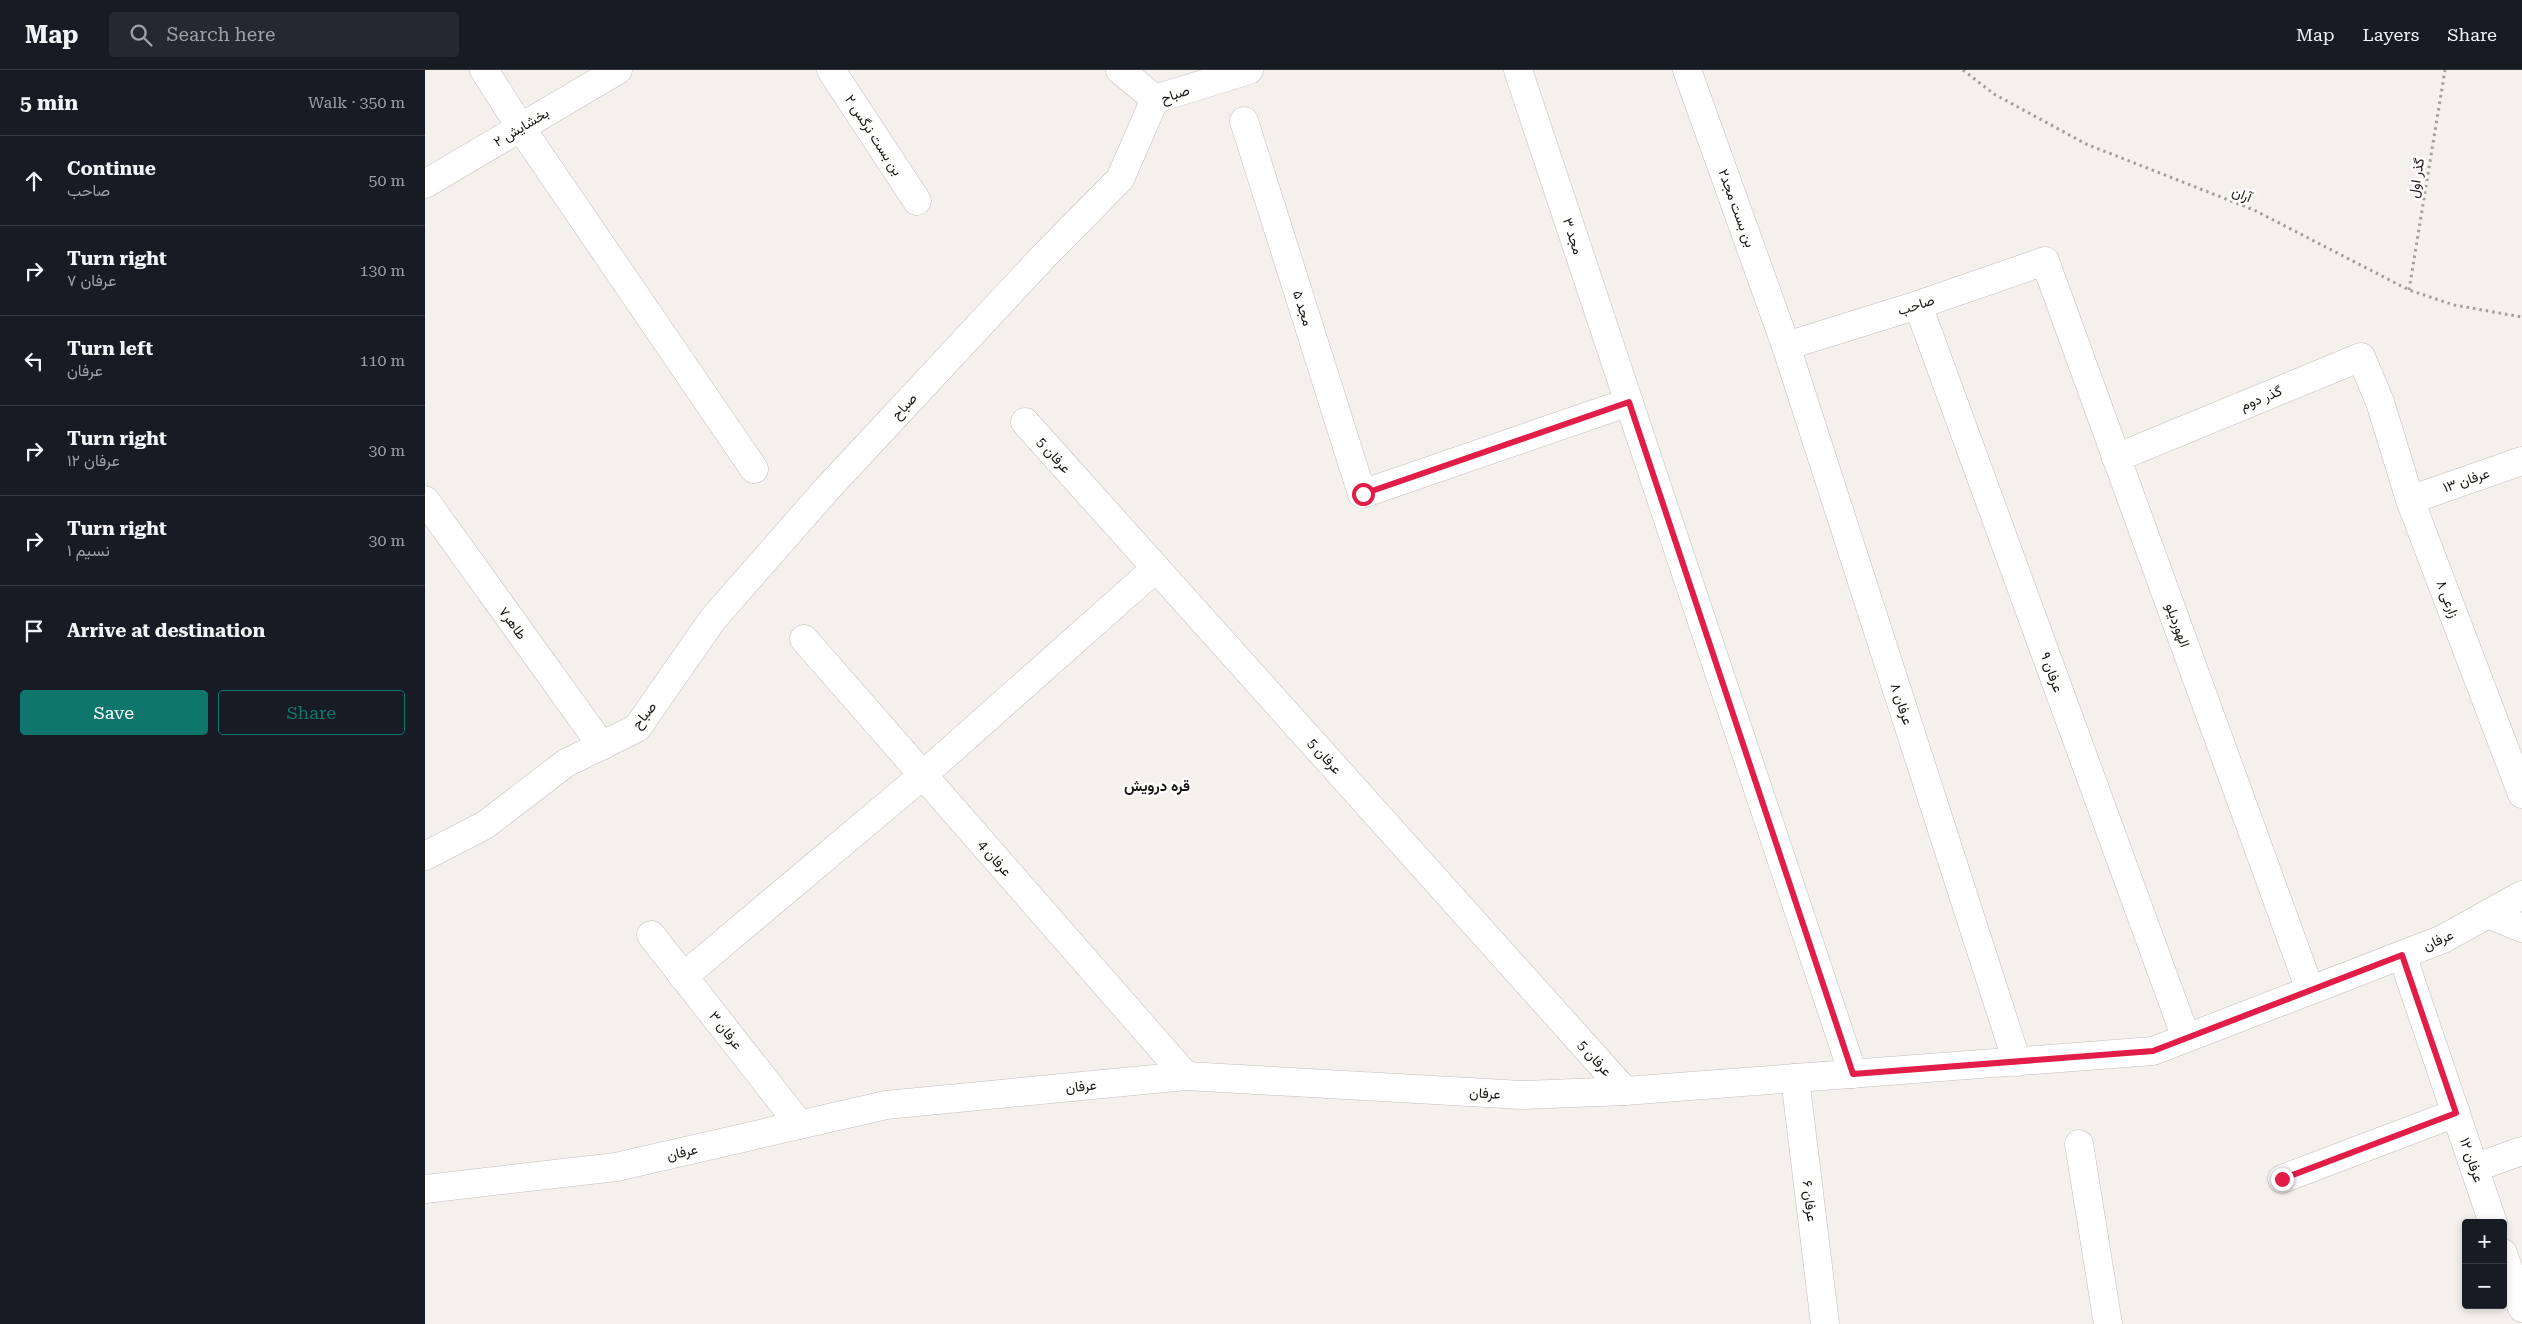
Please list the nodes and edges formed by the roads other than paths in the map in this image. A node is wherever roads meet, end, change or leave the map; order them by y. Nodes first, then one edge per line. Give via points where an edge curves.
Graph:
1 (484, 70) edge
2 (618, 70) edge
3 (831, 70) edge
4 (1120, 70) edge
5 (1249, 70) edge
6 (1518, 70) edge
7 (1687, 70) edge
8 (1155, 99) junction
9 (1244, 121) dead end
10 (521, 128) junction
11 (425, 184) edge
12 (917, 201) dead end
13 (2045, 261) joint
14 (1918, 305) junction
15 (1786, 346) junction
16 (1629, 402) junction
17 (2379, 402) joint
18 (1025, 422) dead end
19 (2117, 458) junction
20 (2522, 461) edge
21 (755, 469) dead end
22 (425, 500) edge
23 (2410, 500) junction
24 (1156, 568) junction
25 (804, 638) dead end
26 (602, 746) junction
27 (923, 775) junction
28 (2522, 794) edge
29 (425, 856) edge
30 (2522, 895) edge
31 (2488, 914) junction
32 (2522, 928) edge
33 (651, 935) dead end
34 (2402, 955) junction
35 (683, 977) junction
36 (2311, 990) junction
37 (2186, 1038) junction
38 (2017, 1062) junction
39 (1853, 1074) junction
40 (1186, 1076) junction
41 (1795, 1078) junction
42 (1625, 1091) junction
43 (2456, 1113) junction
44 (800, 1125) junction
45 (2079, 1144) dead end
46 (2522, 1151) edge
47 (2474, 1168) junction
48 (2282, 1179) dead end
49 (429, 1184) edge
50 (2492, 1219) edge
51 (2507, 1264) edge
52 (2522, 1308) edge
53 (1825, 1324) edge
54 (2108, 1324) edge

1 - 10 street
2 - 10 street, بخشایش ۲
3 - 12 street, بن بست نرگس ۲
4 - 8 street
5 - 8 street, صباح
6 - 16 street, مجد ۳
7 - 15 street, بن بست مجد۲
8 - 26 street, صباح via 1119,180 826,490 713,619 637,728
9 - 16 street, مجد ۵ via 1363,494
10 - 11 street, بخشایش ۲
10 - 21 street
13 - 14 street, صاحب
13 - 19 street, الهوردیلو
14 - 15 street, صاحب
14 - 37 street, عرفان ۹
15 - 38 street, عرفان ۸
16 - 39 street, مجد ۳
17 - 19 street, گذر دوم via 2361,357
17 - 23 street, زارعی ۸
18 - 24 street, عرفان 5
19 - 36 street, الهوردیلو
20 - 23 street, عرفان ۱۳
22 - 26 street, طاهر۷
23 - 28 street, زارعی ۸
24 - 27 street
24 - 42 street, عرفان 5
25 - 27 street, عرفان 4
26 - 29 street, صباح via 566,763 485,825
27 - 35 street
27 - 40 street, عرفان 4
30 - 31 street, عرفان
31 - 32 street
31 - 34 street, عرفان via 2443,939
33 - 35 street, عرفان ۳
34 - 36 street, عرفان
34 - 43 street, عرفان ۱۲
35 - 44 street, عرفان ۳
36 - 37 street, عرفان
37 - 38 street, عرفان via 2153,1051
38 - 39 street, عرفان
39 - 41 street, عرفان
40 - 42 street, عرفان via 1523,1095
40 - 44 street, عرفان via 886,1105
41 - 42 street, عرفان
41 - 53 street, عرفان ۶
43 - 47 street, عرفان ۱۲
43 - 48 street
44 - 49 street, عرفان via 616,1167
45 - 54 street
46 - 47 street
47 - 50 street, عرفان ۱۲
51 - 52 street

